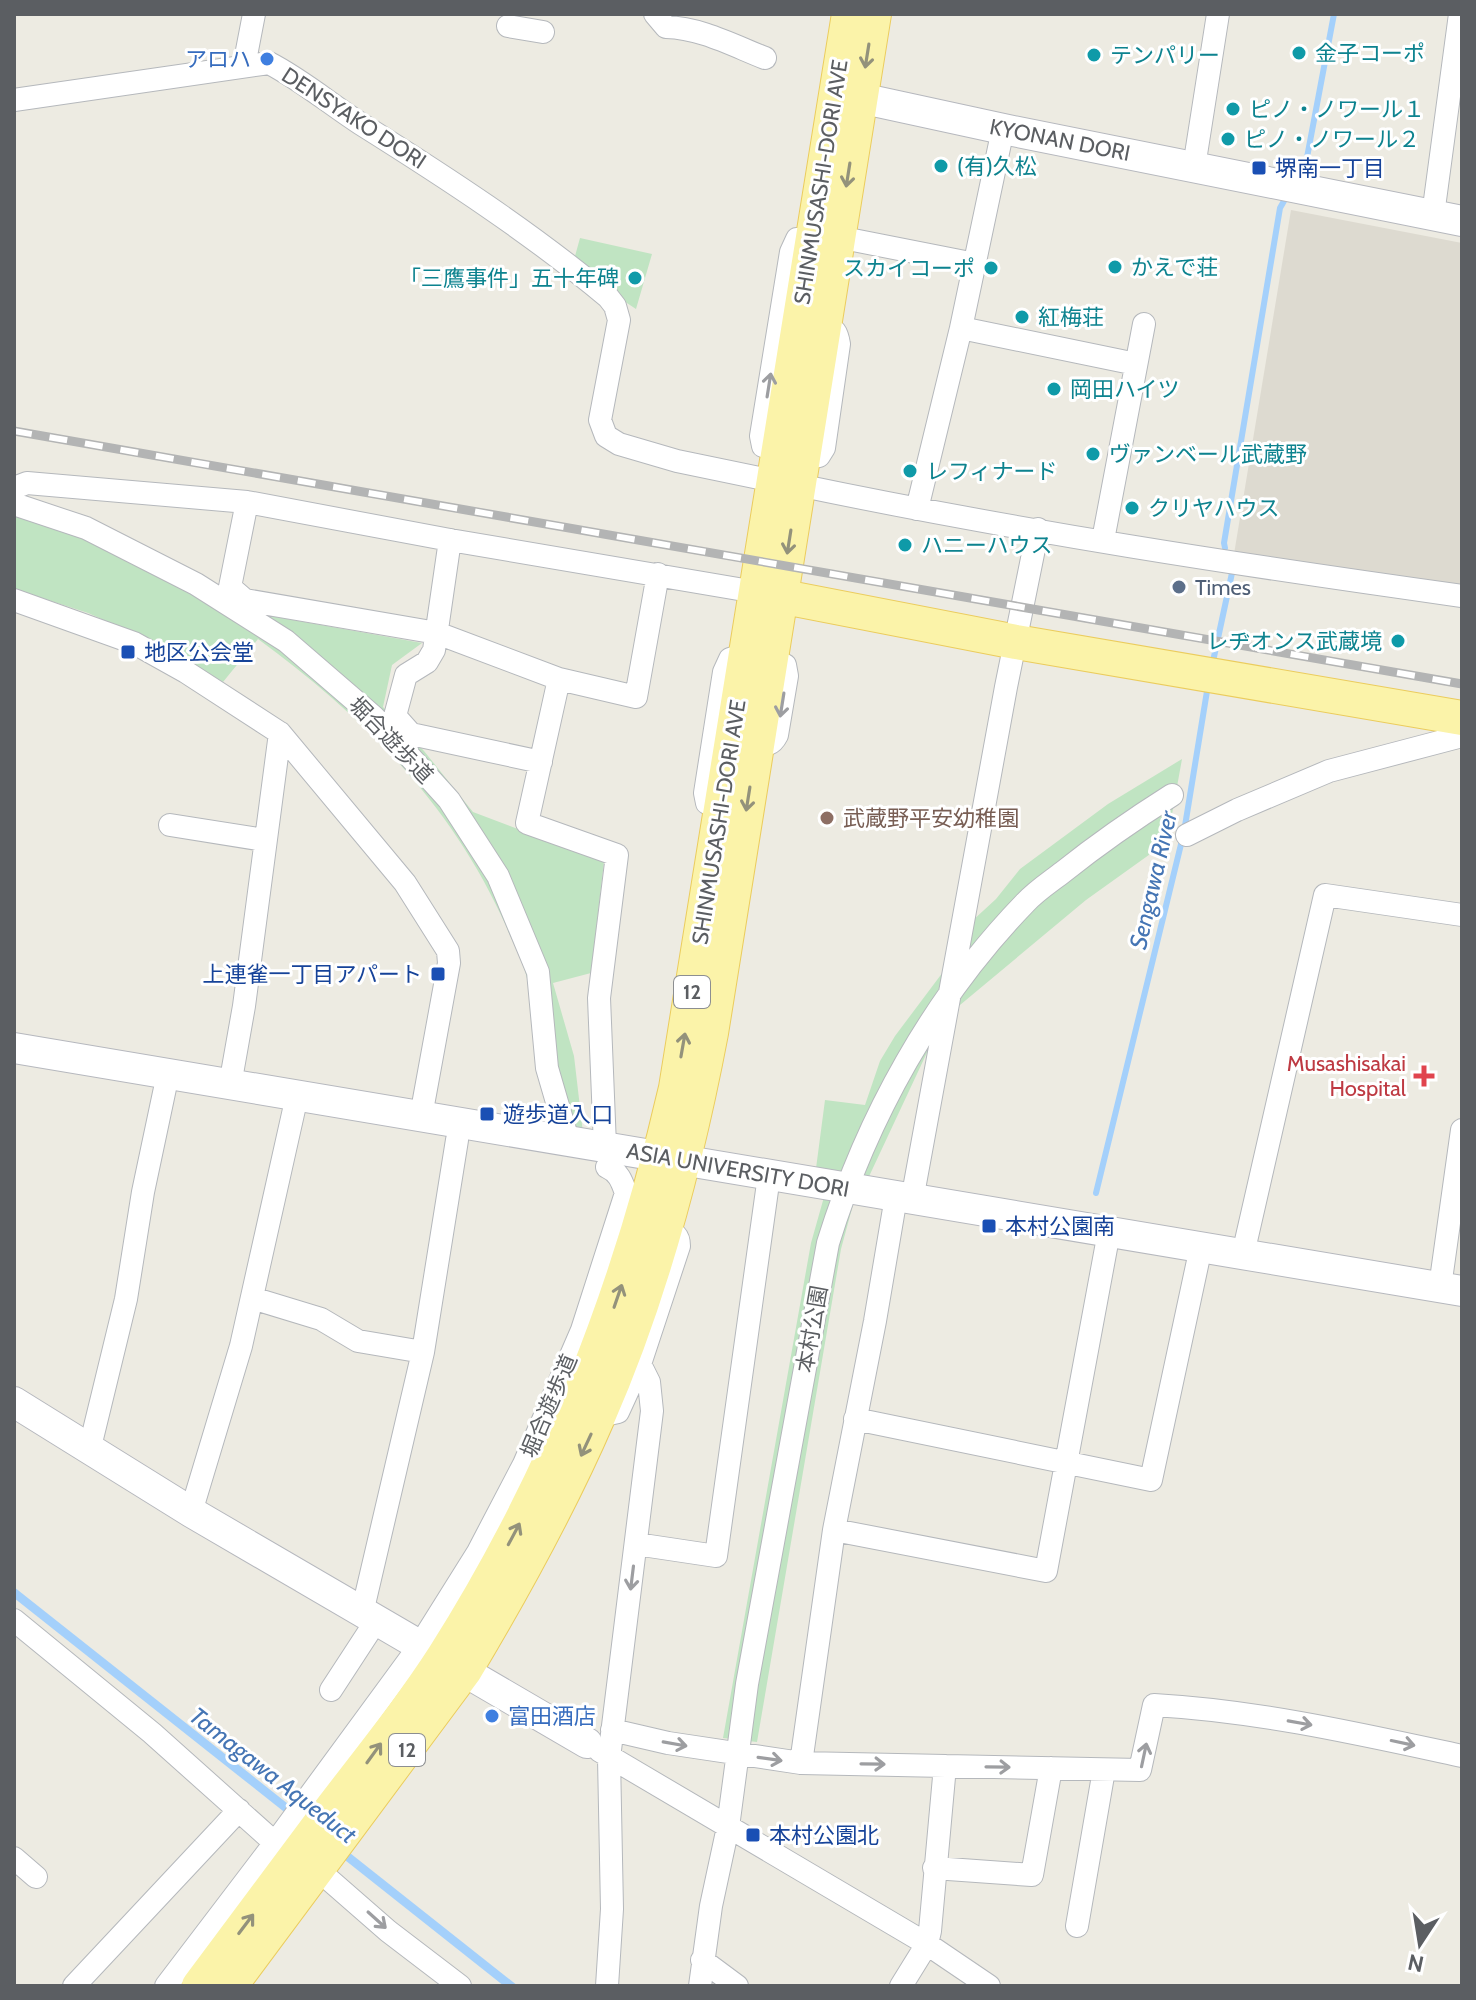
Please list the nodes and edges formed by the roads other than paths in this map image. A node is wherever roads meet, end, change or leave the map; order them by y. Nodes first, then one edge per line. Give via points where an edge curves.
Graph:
1 (254, 14) edge
2 (655, 14) edge
3 (849, 14) edge
4 (874, 14) edge
5 (1218, 14) edge
6 (1460, 14) edge
7 (765, 58) dead end
8 (244, 66) junction
9 (848, 95) junction
10 (14, 100) edge
11 (1003, 129) junction
12 (1194, 167) junction
13 (1447, 218) edge
14 (825, 237) junction
15 (975, 264) junction
16 (1144, 324) dead end
17 (961, 328) junction
18 (1136, 364) junction
19 (788, 468) junction
20 (14, 488) edge
21 (247, 502) junction
22 (14, 504) edge
23 (917, 509) junction
24 (1038, 529) junction
25 (450, 540) junction
26 (1103, 540) junction
27 (658, 574) junction
28 (768, 594) junction
29 (1462, 596) edge
30 (14, 600) edge
31 (437, 633) junction
32 (1016, 642) junction
33 (758, 657) junction
34 (559, 679) junction
35 (1462, 718) edge
36 (280, 733) junction
37 (1462, 736) edge
38 (541, 762) junction
39 (1172, 795) dead end
40 (170, 825) dead end
41 (1187, 835) dead end
42 (264, 840) junction
43 (1462, 915) edge
44 (949, 991) junction
45 (14, 1048) edge
46 (168, 1074) junction
47 (230, 1085) junction
48 (297, 1096) junction
49 (421, 1116) junction
50 (1462, 1130) edge
51 (457, 1140) dead end
52 (568, 1140) junction
53 (606, 1156) junction
54 (672, 1158) junction
55 (769, 1176) junction
56 (845, 1188) junction
57 (904, 1198) junction
58 (665, 1230) junction
59 (1109, 1232) junction
60 (1201, 1247) junction
61 (1243, 1254) junction
62 (1451, 1289) edge
63 (252, 1298) junction
64 (423, 1352) junction
65 (640, 1364) junction
66 (14, 1402) edge
67 (601, 1411) junction
68 (855, 1419) junction
69 (89, 1451) junction
70 (1065, 1464) junction
71 (191, 1512) junction
72 (834, 1530) junction
73 (636, 1544) junction
74 (369, 1617) junction
75 (14, 1620) edge
76 (436, 1655) junction
77 (331, 1690) dead end
78 (603, 1744) junction
79 (738, 1754) junction
80 (1462, 1756) edge
81 (801, 1763) junction
82 (945, 1766) junction
83 (1051, 1768) junction
84 (1104, 1770) junction
85 (239, 1810) junction
86 (328, 1815) junction
87 (728, 1827) junction
88 (297, 1855) junction
89 (14, 1858) edge
90 (934, 1868) junction
91 (36, 1877) dead end
92 (1077, 1926) dead end
93 (927, 1944) junction
94 (702, 1960) junction
95 (74, 1986) edge
96 (166, 1986) edge
97 (199, 1986) edge
98 (230, 1986) edge
99 (460, 1986) edge
100 (607, 1986) edge
101 (700, 1986) edge
102 (737, 1986) edge
103 (901, 1986) edge
104 (989, 1986) edge

1 - 8 street
2 - 7 street via 666,27 705,34
3 - 9 main road, SHINMUSASHI-DORI AVE / 12
4 -> 9 main road, SHINMUSASHI-DORI AVE / 12
5 - 12 street
6 - 13 street
8 - 10 street, DENSYAKO DORI
8 - 19 street, DENSYAKO DORI via 269,63 298,78 554,252 608,297 619,320 600,420 606,436 677,461
9 - 11 street, KYONAN DORI
9 - 14 main road, SHINMUSASHI-DORI AVE / 12
11 - 12 street, KYONAN DORI
11 - 15 street
12 - 13 street, KYONAN DORI
14 - 15 street
19 -> 14 main road, SHINMUSASHI-DORI AVE / 12
14 - 19 main road, SHINMUSASHI-DORI AVE / 12 via 824,325
15 - 17 street
16 - 18 street
17 - 18 street
17 - 23 street
18 - 26 street
19 - 23 street
19 - 28 main road, SHINMUSASHI-DORI AVE / 12
20 - 21 street via 27,483
21 - 25 street
21 - 31 street via 230,587 245,600
22 - 52 street, 堀合遊歩道 via 86,528 182,577 286,641 374,717 449,800 498,876 538,972 547,1068
23 - 24 street
24 - 26 street
24 - 32 street
25 - 27 street
25 - 31 street
26 - 29 street
27 - 28 street
27 - 34 street via 636,697
28 - 32 main road
28 - 33 main road, SHINMUSASHI-DORI AVE / 12
30 - 36 street via 134,643
31 - 34 street
31 - 38 street via 427,662 406,675 395,716 411,734
32 - 35 main road
32 - 44 street
54 -> 33 main road, SHINMUSASHI-DORI AVE / 12 via 676,1088 721,810
33 -> 54 main road, SHINMUSASHI-DORI AVE / 12 via 757,744 711,1033
34 - 38 street
36 - 42 street
36 - 49 street via 405,883 448,951
37 - 41 street via 1329,771
38 - 53 street via 527,823 617,855 599,998
39 - 44 street, 本村公園 via 1117,829 1026,901
40 - 42 street
42 - 47 street
43 - 61 street via 1325,895
44 - 56 street, 本村公園 via 874,1121
44 - 57 street
45 - 46 street, ASIA UNIVERSITY DORI
46 - 47 street, ASIA UNIVERSITY DORI
46 - 69 street via 126,1299
47 - 48 street, ASIA UNIVERSITY DORI
48 - 49 street, ASIA UNIVERSITY DORI
48 - 63 street
49 - 52 street, ASIA UNIVERSITY DORI
50 - 62 street
51 - 64 street
52 - 53 street, ASIA UNIVERSITY DORI
53 - 54 street, ASIA UNIVERSITY DORI
53 - 76 street, 堀合遊歩道 via 626,1193 582,1330
54 - 55 street, ASIA UNIVERSITY DORI
54 - 58 main road, SHINMUSASHI-DORI AVE / 12
76 -> 54 main road, SHINMUSASHI-DORI AVE / 12 via 509,1544 575,1408
55 - 56 street, ASIA UNIVERSITY DORI
55 - 73 street via 716,1556
56 - 57 street, ASIA UNIVERSITY DORI
56 - 79 street, 本村公園 via 825,1258
57 - 59 street, ASIA UNIVERSITY DORI
57 - 68 street
58 - 65 street via 675,1234 679,1246
58 - 67 main road, SHINMUSASHI-DORI AVE / 12
59 - 60 street, ASIA UNIVERSITY DORI
59 - 70 street
60 - 61 street, ASIA UNIVERSITY DORI
60 - 70 street via 1151,1480
61 - 62 street, ASIA UNIVERSITY DORI
63 - 64 street via 321,1319 358,1341
63 - 71 street
64 - 74 street
65 - 67 street via 618,1412
65 - 73 street via 649,1382 652,1411
66 - 69 street
67 -> 76 main road, SHINMUSASHI-DORI AVE / 12 via 527,1563
68 - 70 street
68 - 72 street
69 - 71 street
70 - 72 street via 1046,1571
71 - 74 street
72 - 81 street
73 -> 78 street
74 - 76 street
74 - 77 street
75 - 85 street
76 - 78 street
76 - 86 main road, SHINMUSASHI-DORI AVE / 12
76 - 86 street, 堀合遊歩道
78 -> 79 street
78 - 87 street
78 - 100 street via 612,1909
79 -> 81 street
79 - 87 street, 本村公園
84 -> 80 street via 1140,1770 1154,1705 1214,1708
81 -> 82 street
82 -> 83 street
82 - 90 street
83 - 84 street
83 - 90 street via 1032,1875
84 - 92 street
85 - 88 street via 275,1843
85 - 95 street
86 - 88 main road, SHINMUSASHI-DORI AVE / 12
87 - 93 street
87 - 94 street, 本村公園
88 - 96 street
97 -> 88 main road, SHINMUSASHI-DORI AVE / 12
88 - 98 main road, SHINMUSASHI-DORI AVE / 12
88 -> 99 street
89 - 91 street
90 - 93 street
93 - 103 street
93 - 104 street
94 - 101 street, 本村公園
94 - 102 street

